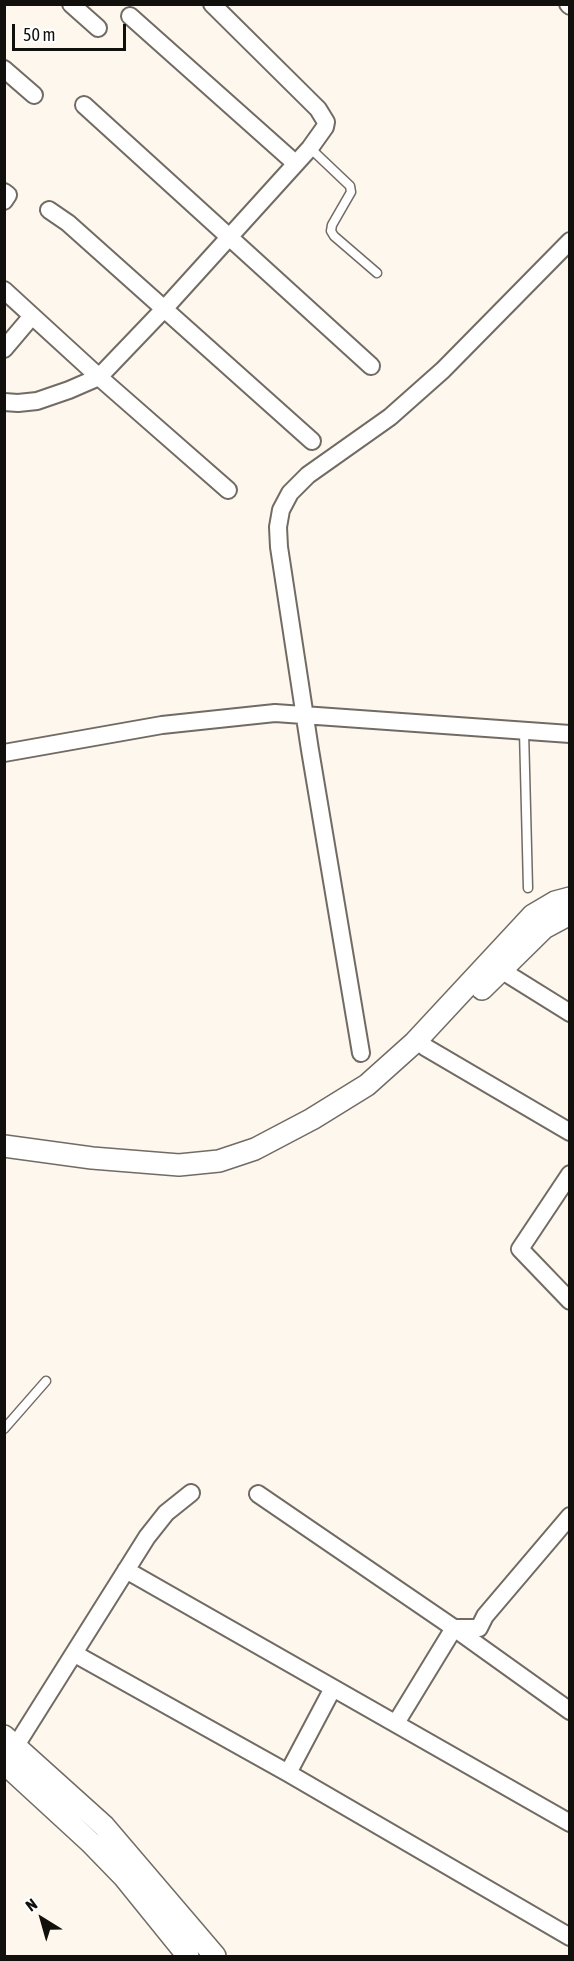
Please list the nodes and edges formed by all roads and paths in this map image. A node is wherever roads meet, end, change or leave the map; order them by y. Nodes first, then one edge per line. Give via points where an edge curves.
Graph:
1 (71, 4) edge
2 (212, 4) edge
3 (130, 16) dead end
4 (98, 28) dead end
5 (4, 69) edge
6 (34, 95) dead end
7 (84, 105) dead end
8 (310, 148) junction
9 (295, 163) junction
10 (4, 192) edge
11 (4, 201) edge
12 (49, 210) dead end
13 (228, 237) junction
14 (570, 242) edge
15 (377, 273) dead end
16 (4, 290) edge
17 (165, 308) junction
18 (32, 316) junction
19 (4, 348) edge
20 (371, 366) dead end
21 (99, 377) junction
22 (4, 402) edge
23 (312, 441) dead end
24 (228, 490) dead end
25 (305, 714) junction
26 (524, 731) junction
27 (570, 734) edge
28 (4, 753) edge
29 (528, 888) dead end
30 (570, 898) edge
31 (570, 914) edge
32 (501, 970) junction
33 (570, 1013) edge
34 (426, 1047) junction
35 (361, 1053) dead end
36 (315, 1124) junction
37 (570, 1132) edge
38 (4, 1146) edge
39 (4, 1159) edge
40 (570, 1174) edge
41 (570, 1301) edge
42 (46, 1381) dead end
43 (4, 1429) edge
44 (191, 1493) dead end
45 (258, 1494) dead end
46 (570, 1516) edge
47 (126, 1569) junction
48 (454, 1628) junction
49 (75, 1654) junction
50 (333, 1688) junction
51 (570, 1711) edge
52 (396, 1723) junction
53 (8, 1752) edge
54 (288, 1773) junction
55 (570, 1823) edge
56 (570, 1936) edge
57 (188, 1956) edge
58 (215, 1956) edge

1 - 4 street
2 - 8 street via 324,115 325,127
3 - 9 street
5 - 6 street
7 - 13 street
8 - 9 street
8 - 15 lane via 350,186 351,192 331,231
9 - 13 street
10 - 11 street via 8,195
12 - 17 street
13 - 17 street
13 - 20 street
14 - 25 street via 443,370 390,417 308,475 290,493 278,527 279,547
16 - 18 street
17 - 21 street
17 - 23 street
18 - 19 street
18 - 21 street
21 - 22 street via 37,400
21 - 24 street
25 - 26 street
25 - 28 street via 275,713 162,725
25 - 35 street
26 - 27 street
26 - 29 lane
30 - 36 street via 534,915 415,1042 382,1073
31 - 32 street via 544,928
32 - 33 street
32 - 34 street
34 - 36 street via 376,1091
34 - 37 street
36 - 38 street via 255,1149 202,1164 148,1163
36 - 39 street via 278,1149 235,1167 180,1178
40 - 41 street via 519,1249
42 - 43 lane
44 - 47 street via 166,1513
45 - 48 street
46 - 48 street via 479,1628
47 - 49 street
47 - 50 street
48 - 51 street
48 - 52 street
49 - 53 street
49 - 54 street
50 - 52 street
50 - 54 street
52 - 55 street
53 - 57 street via 124,1877
53 - 58 street via 104,1826
54 - 56 street

